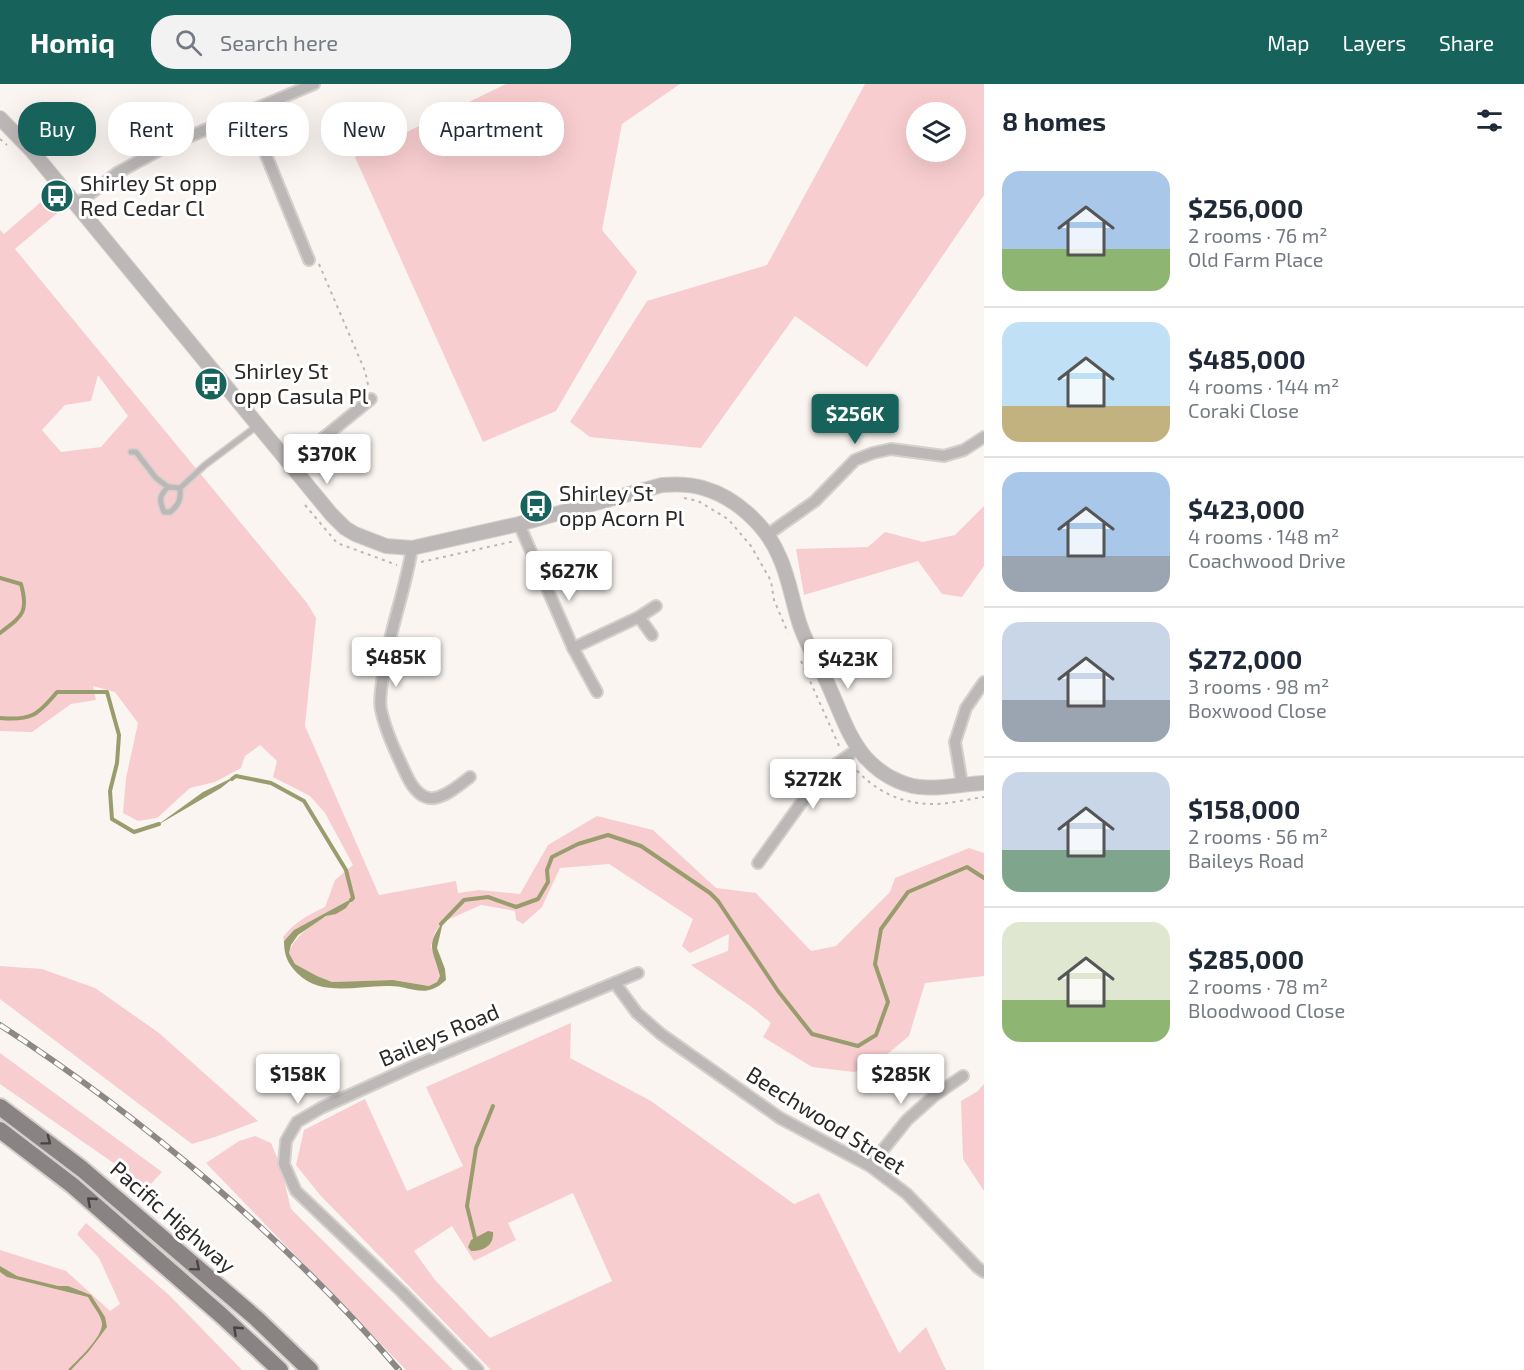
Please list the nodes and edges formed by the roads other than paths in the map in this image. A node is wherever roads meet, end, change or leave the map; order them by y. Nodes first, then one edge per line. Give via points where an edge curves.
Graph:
1 (314, 84) edge
2 (270, 102) edge
3 (0, 118) edge
4 (206, 129) edge
5 (266, 156) edge
6 (76, 205) junction
7 (309, 260) road end
8 (371, 399) road end
9 (258, 425) junction
10 (984, 437) edge
11 (131, 452) dead end
12 (290, 465) junction
13 (168, 487) junction
14 (180, 488) junction
15 (519, 524) junction
16 (767, 535) junction
17 (412, 548) junction
18 (656, 606) dead end
19 (639, 617) junction
20 (652, 635) dead end
21 (573, 648) junction
22 (984, 681) edge
23 (597, 692) dead end
24 (859, 747) junction
25 (470, 777) dead end
26 (984, 783) edge
27 (962, 784) junction
28 (758, 863) dead end
29 (638, 973) dead end
30 (615, 983) junction
31 (963, 1076) dead end
32 (0, 1107) edge
33 (0, 1130) edge
34 (870, 1166) junction
35 (984, 1272) edge
36 (280, 1370) edge
37 (310, 1370) edge
38 (478, 1370) edge

1 - 2 street
3 - 6 street
4 - 6 street via 136,162
5 - 7 street
6 - 9 street
8 - 12 street
9 - 12 street
9 - 14 lane
10 - 16 street via 964,450 944,456 891,449 855,460 815,501
11 - 13 lane via 136,452
12 - 17 street via 345,528 369,541
13 - 14 lane
13 - 14 lane via 159,501 164,512 176,507 181,498
15 - 16 street via 677,484 703,488 730,500
15 - 17 street
15 - 21 street
16 - 24 street via 783,564 799,624
17 - 25 street via 384,659 380,702 388,735 410,782 423,797 447,793
18 - 19 street
19 - 20 street
19 - 21 street
21 - 23 street
22 - 27 street via 966,708 955,742
24 - 27 street via 865,757 899,782 928,788
24 - 28 street via 822,774
26 - 27 street
29 - 30 street, Baileys Road
30 - 34 street, Beechwood Street via 638,1013 661,1034 780,1118
30 - 38 street, Baileys Road via 321,1108 297,1122 286,1141 284,1164 296,1191
31 - 34 street via 907,1120
32 -> 37 main road, Pacific Highway via 82,1169 257,1319
36 -> 33 main road, Pacific Highway via 72,1185
34 - 35 street, Beechwood Street via 907,1194

